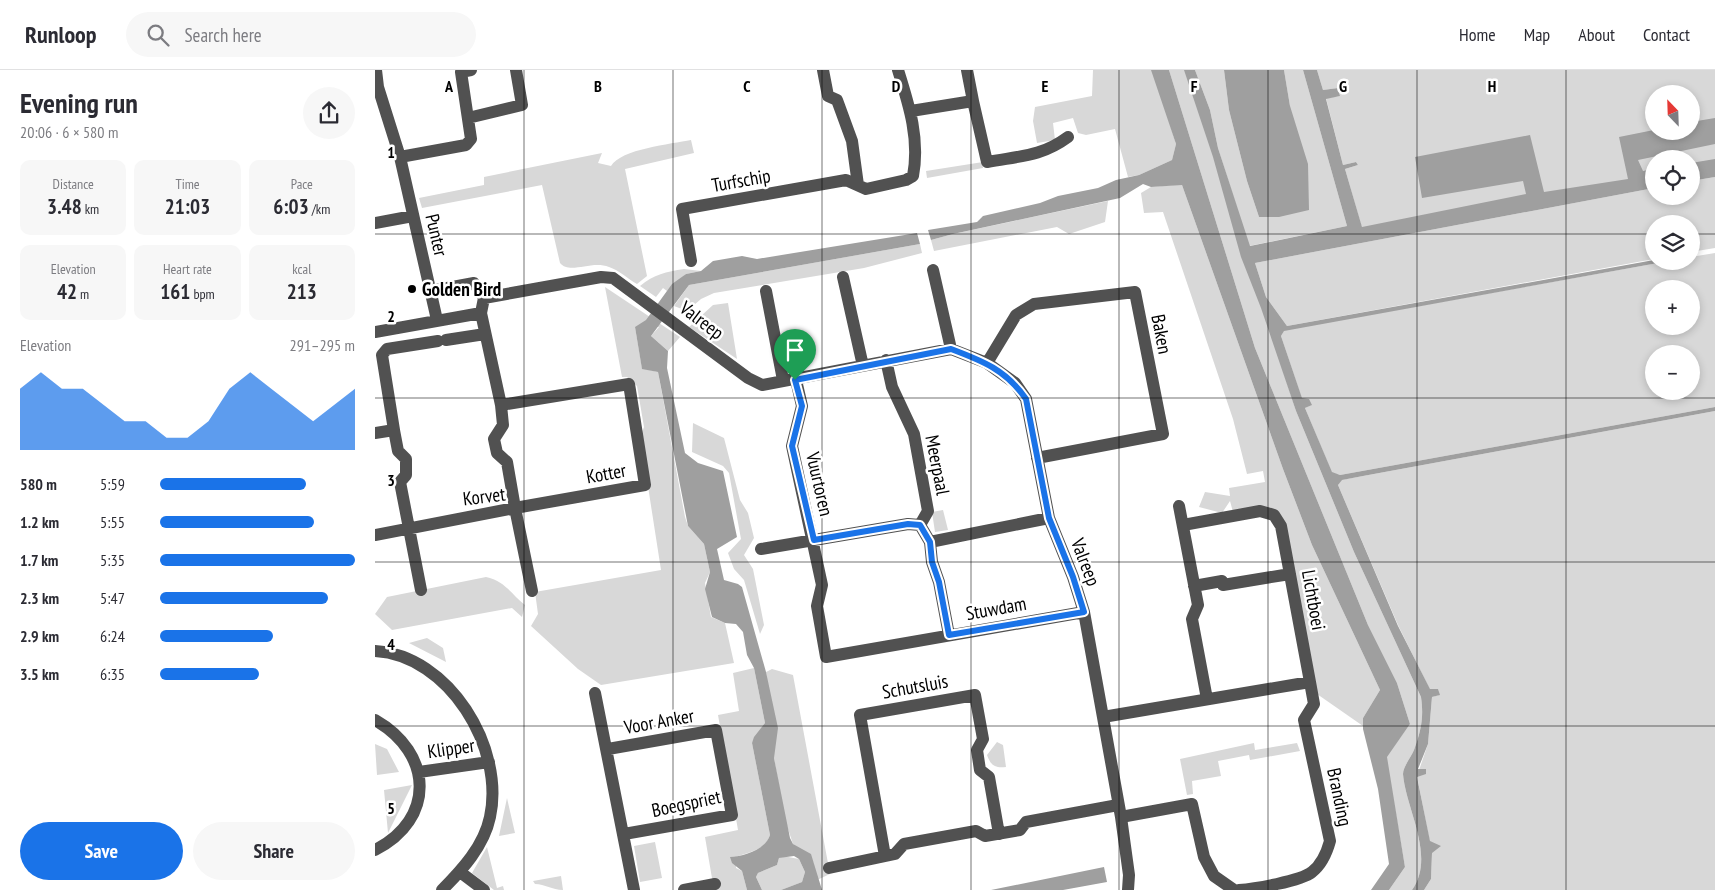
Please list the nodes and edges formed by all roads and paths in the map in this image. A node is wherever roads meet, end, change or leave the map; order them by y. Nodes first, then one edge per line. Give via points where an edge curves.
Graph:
1 (376, 70) edge
2 (471, 70) edge
3 (516, 70) edge
4 (823, 70) edge
5 (898, 70) edge
6 (967, 70) edge
7 (376, 88) edge
8 (973, 101) junction
9 (911, 112) junction
10 (468, 118) junction
11 (1068, 136) dead end
12 (400, 157) junction
13 (858, 185) junction
14 (413, 216) junction
15 (375, 222) edge
16 (691, 261) dead end
17 (933, 270) dead end
18 (843, 277) dead end
19 (431, 291) junction
20 (767, 291) dead end
21 (484, 298) junction
22 (481, 313) junction
23 (437, 320) junction
24 (375, 332) edge
25 (485, 334) junction
26 (951, 349) junction
27 (886, 360) junction
28 (987, 363) junction
29 (863, 366) junction
30 (789, 380) junction
31 (501, 405) junction
32 (394, 430) junction
33 (375, 433) edge
34 (1037, 458) junction
35 (1179, 506) dead end
36 (515, 508) junction
37 (1049, 518) junction
38 (920, 525) junction
39 (1183, 525) junction
40 (408, 528) junction
41 (375, 535) edge
42 (814, 540) junction
43 (930, 542) junction
44 (761, 549) dead end
45 (1290, 574) junction
46 (1194, 586) junction
47 (421, 590) dead end
48 (532, 590) dead end
49 (1084, 612) junction
50 (949, 635) junction
51 (375, 651) edge
52 (825, 657) joint
53 (1310, 682) junction
54 (595, 693) dead end
55 (1207, 699) junction
56 (1103, 717) junction
57 (375, 720) edge
58 (716, 730) joint
59 (608, 749) junction
60 (489, 762) junction
61 (419, 772) junction
62 (1119, 811) junction
63 (624, 834) junction
64 (999, 834) junction
65 (375, 850) edge
66 (885, 856) junction
67 (829, 868) dead end
68 (460, 872) junction
69 (715, 884) dead end
70 (442, 890) edge
71 (484, 890) edge
72 (634, 890) edge
73 (684, 890) edge
74 (1128, 890) edge
75 (1234, 890) edge
76 (1239, 890) edge

1 - 7 street, Punter
2 - 10 street via 461,72
3 - 10 street via 522,105
4 - 13 street via 829,96 837,100 852,141
5 - 9 street, Turfschip
6 - 8 street
7 - 12 street, Punter
8 - 9 street
8 - 11 street via 987,162 1036,154 1051,149
9 - 13 street, Turfschip via 917,155 913,176 866,189
10 - 12 street via 471,138 465,145
12 - 14 street, Punter
13 - 16 street, Turfschip via 846,180 682,209
14 - 15 street
14 - 19 street, Punter
17 - 26 street
18 - 29 street
19 - 21 street via 474,283
19 - 23 street, Punter
20 - 30 street
21 - 22 street
21 - 30 street, Valreep via 601,277 613,278 747,378 762,385
22 - 23 street
22 - 25 street
23 - 24 street
25 - 31 street
25 - 32 street via 387,348 382,355
26 - 27 street, Valreep
26 - 28 street, Valreep
27 - 29 street, Valreep
27 - 38 street, Meerpaal via 893,387 914,434 928,511
28 - 34 street, Valreep via 1015,383 1026,399
28 - 34 street, Baken via 1016,315 1034,304 1135,292 1163,434
29 - 30 street, Valreep
30 - 42 street, Vuurtoren via 802,406 792,446
31 - 36 street via 503,425 494,439 497,453 507,462
31 - 36 street, Kotter via 629,384 645,485
32 - 33 street
32 - 40 street via 397,451 406,459 406,474 400,482
34 - 37 street, Valreep
35 - 39 street
36 - 40 street, Korvet
36 - 48 street, Korvet
37 - 43 street
37 - 49 street, Valreep
38 - 42 street via 908,524
38 - 43 street
39 - 45 street, Lichtboei via 1260,511 1274,515 1281,526
39 - 46 street
40 - 41 street, Korvet
40 - 47 street
42 - 44 street
42 - 52 street, Vuurtoren via 822,586 817,606
43 - 50 street
45 - 46 street via 1223,585 1222,581
45 - 53 street, Lichtboei
46 - 55 street via 1198,604 1192,619
49 - 50 street, Stuwdam
49 - 56 street, Valreep
50 - 52 street, Stuwdam
51 - 60 street via 412,659 453,693 473,718 485,743
53 - 55 street
53 - 76 street, Branding via 1314,704 1305,715 1304,724 1330,841 1326,854 1311,873 1259,888
54 - 59 street
55 - 56 street
56 - 62 street, Valreep
57 - 61 street via 391,730 407,747
58 - 59 street, Voor Anker
58 - 63 street, Boegspriet via 732,815
59 - 63 street
60 - 61 street, Klipper
60 - 68 street via 490,818 474,852
61 - 65 street via 419,792 408,825 389,843
62 - 64 street via 1026,822 1020,830
62 - 74 street, Valreep via 1129,874
62 - 75 street via 1192,804 1204,858 1214,876
63 - 72 street
64 - 66 street via 985,836 976,831 904,844 895,854
64 - 66 street, Schutsluis via 989,777 980,770 977,750 983,739 975,695 860,715
66 - 67 street
68 - 70 street
68 - 71 street
69 - 73 street

